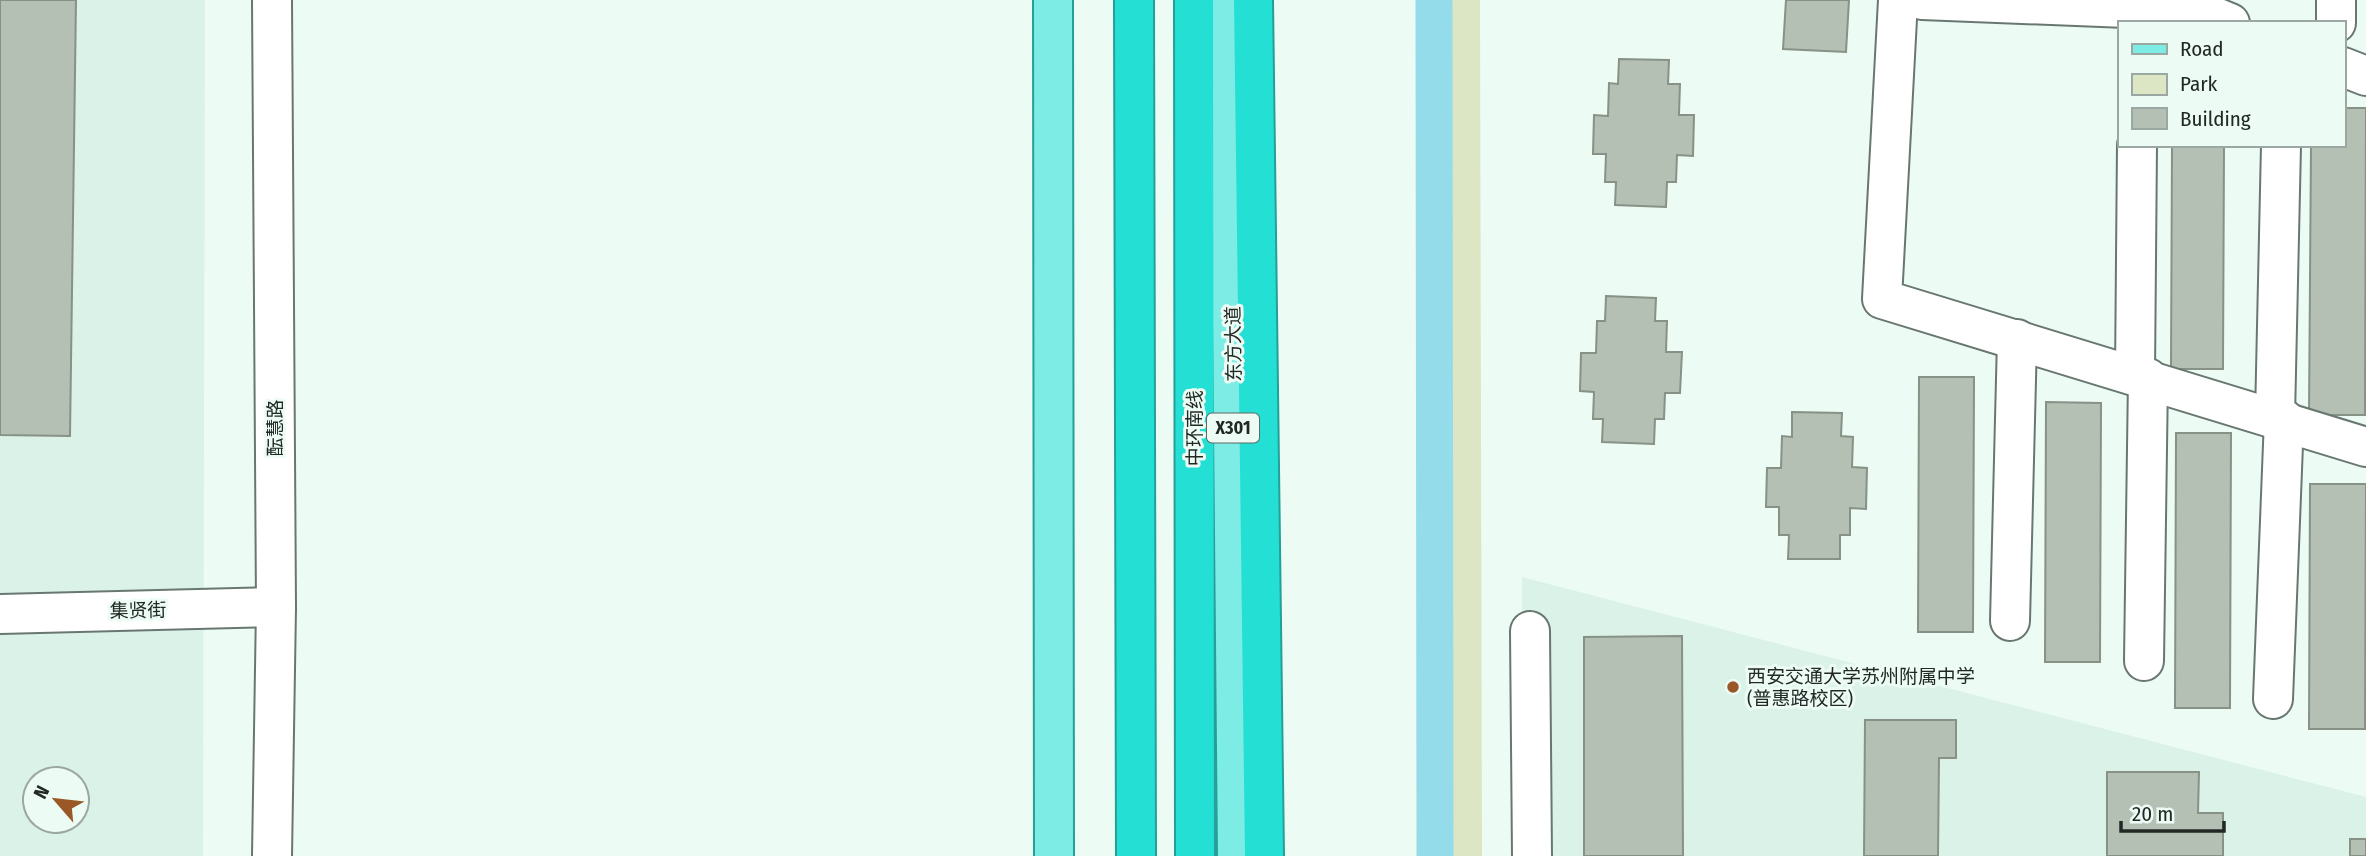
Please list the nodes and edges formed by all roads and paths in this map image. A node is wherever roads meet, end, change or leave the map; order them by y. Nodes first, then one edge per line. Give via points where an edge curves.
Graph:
1 (272, 0) edge
2 (1053, 0) edge
3 (1134, 0) edge
4 (1194, 0) edge
5 (1229, 0) edge
6 (1253, 0) edge
7 (1899, 0) edge
8 (1922, 0) edge
9 (2336, 0) edge
10 (2076, 3) edge
11 (2219, 13) edge
12 (2139, 16) edge
13 (2336, 21) edge
14 (2345, 68) edge
15 (2366, 76) edge
16 (2137, 147) edge
17 (2281, 147) edge
18 (2017, 340) junction
19 (2141, 377) junction
20 (2279, 418) junction
21 (2366, 447) edge
22 (276, 607) junction
23 (0, 614) edge
24 (2010, 621) dead end
25 (1530, 631) dead end
26 (2144, 661) dead end
27 (2273, 699) dead end
28 (272, 856) edge
29 (1054, 856) edge
30 (1136, 856) edge
31 (1195, 856) edge
32 (1237, 856) edge
33 (1264, 856) edge
34 (1532, 856) edge

1 - 22 street, 酝慧路
2 - 29 main road
3 - 30 highway
4 - 31 highway, 中环南线
5 - 32 main road, 东方大道 / X301
6 - 33 highway
7 - 18 street via 1882,299
8 - 10 street
9 - 13 street
10 - 12 street
11 - 12 street
14 - 15 street
16 - 19 street
17 - 20 street
18 - 19 street
18 - 24 street
19 - 20 street
19 - 26 street
20 - 21 street
20 - 27 street
22 - 23 street, 集贤街
22 - 28 street, 酝慧路
25 - 34 street

